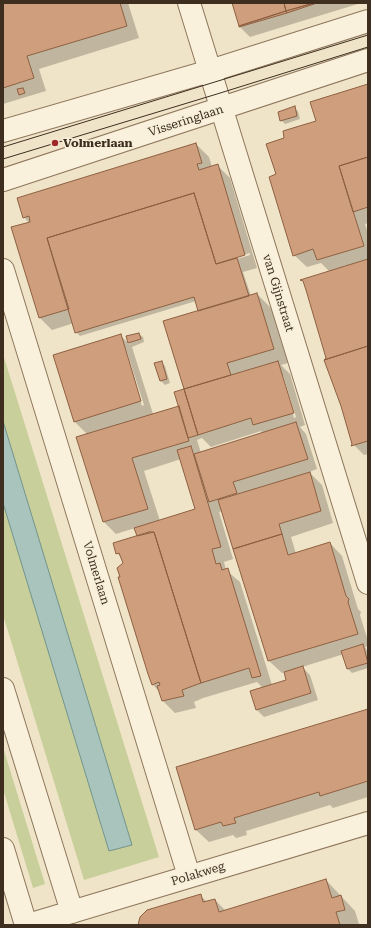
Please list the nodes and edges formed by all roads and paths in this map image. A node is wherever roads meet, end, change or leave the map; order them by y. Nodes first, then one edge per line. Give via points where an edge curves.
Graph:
1 (189, 3) edge
2 (368, 21) edge
3 (368, 60) edge
4 (210, 71) junction
5 (221, 109) junction
6 (3, 131) edge
7 (3, 180) edge
8 (3, 270) edge
9 (368, 583) edge
10 (3, 689) edge
11 (368, 823) edge
12 (3, 849) edge
13 (189, 876) junction
14 (72, 912) junction
15 (27, 925) edge

1 - 4 street, van Gijnstraat
2 - 4 street
3 - 5 street, Visseringlaan
4 - 5 street, van Gijnstraat
4 - 6 street
5 - 7 street, Visseringlaan
5 - 9 street, van Gijnstraat
8 - 13 street, Volmerlaan
10 - 14 street
11 - 13 street, Polakweg
12 - 15 street
13 - 14 street, Polakweg
14 - 15 street, Polakweg

